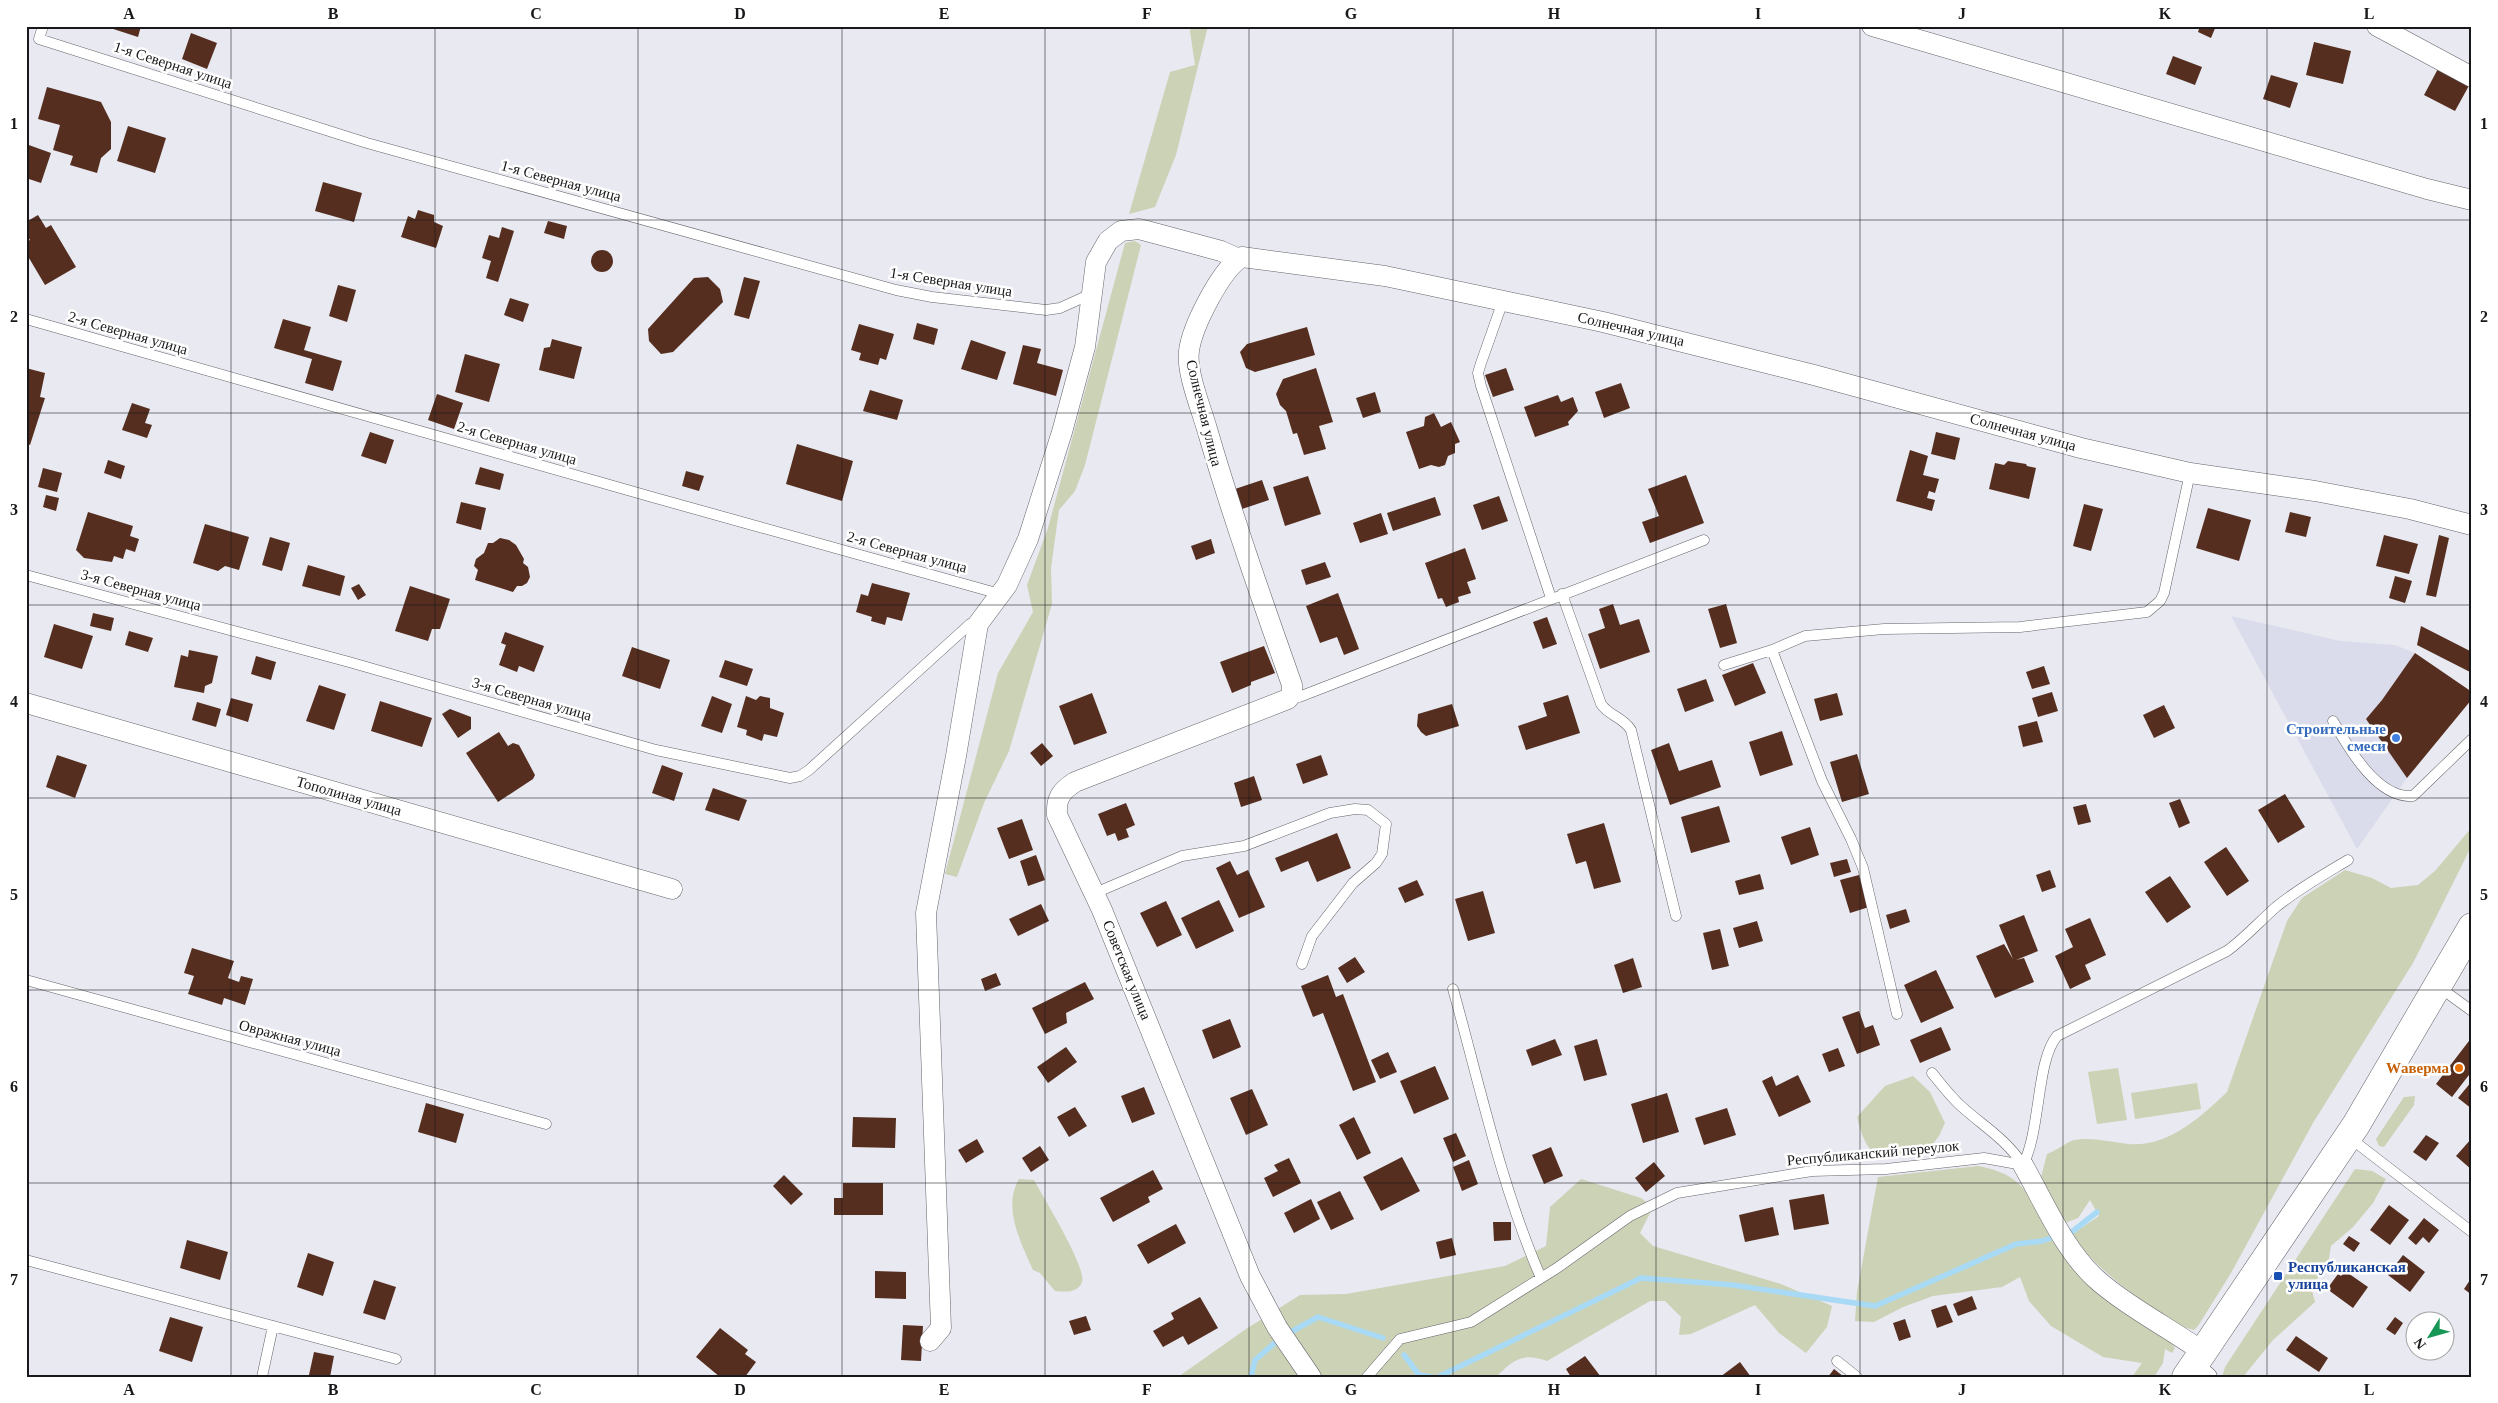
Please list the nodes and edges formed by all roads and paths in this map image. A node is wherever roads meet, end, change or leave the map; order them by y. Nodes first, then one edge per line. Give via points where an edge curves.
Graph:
1 (43, 26) edge
2 (1872, 26) edge
3 (2377, 26) edge
4 (2472, 77) edge
5 (2472, 200) edge
6 (1239, 259) junction
7 (1093, 293) junction
8 (1503, 301) junction
9 (26, 319) edge
10 (2190, 473) junction
11 (2472, 525) edge
12 (1704, 540) dead end
13 (26, 574) edge
14 (1000, 594) junction
15 (1562, 594) junction
16 (1551, 598) junction
17 (980, 620) junction
18 (1772, 650) junction
19 (1724, 665) dead end
20 (1290, 696) junction
21 (26, 704) edge
22 (2333, 721) dead end
23 (2472, 739) edge
24 (2348, 860) dead end
25 (672, 889) dead end
26 (1095, 893) junction
27 (1676, 916) dead end
28 (2472, 927) edge
29 (1302, 964) dead end
30 (26, 980) edge
31 (2438, 986) junction
32 (1453, 990) dead end
33 (2472, 1011) edge
34 (1897, 1014) dead end
35 (1932, 1073) dead end
36 (546, 1124) dead end
37 (2348, 1137) junction
38 (2023, 1165) junction
39 (2472, 1232) edge
40 (26, 1260) edge
41 (1540, 1278) junction
42 (273, 1326) junction
43 (930, 1341) dead end
44 (396, 1359) dead end
45 (1837, 1361) dead end
46 (2197, 1368) edge
47 (262, 1377) edge
48 (1311, 1377) edge
49 (1367, 1377) edge
50 (1857, 1377) edge

1 - 7 lane, 1-я Северная улица via 39,38 367,143 896,290 1046,310 1060,308
2 - 5 street
3 - 4 street
6 - 7 street via 1162,233 1139,229 1121,231 1108,241 1096,262
6 - 8 street, Солнечная улица via 1352,271
6 - 20 street, Солнечная улица via 1233,262 1214,290 1189,352 1194,384 1229,505 1292,684
7 - 14 street via 1085,347 1059,441 1028,539
8 - 10 street, Солнечная улица via 1814,374 2081,448
8 - 16 lane via 1478,373 1480,386
9 - 14 lane, 2-я Северная улица
10 - 11 street, Солнечная улица via 2315,490
10 - 18 lane via 2164,593 2154,608 2147,612 2020,627 1906,628 1828,633 1805,636
12 - 15 lane
13 - 17 lane, 3-я Северная улица via 656,750 790,778 809,770 970,624
14 - 17 street
15 - 16 lane
15 - 27 lane via 1601,704 1606,712 1625,721 1631,730
16 - 20 lane via 1299,697
17 - 43 street via 926,912 941,1328
18 - 19 lane
18 - 34 lane via 1822,781 1863,868
20 - 26 street, Советская улица via 1075,782 1063,790 1056,801 1057,815
21 - 25 street, Тополиная улица
22 - 23 lane via 2356,758 2376,781 2405,796 2413,796
24 - 38 lane via 2294,893 2259,922 2246,938 2227,951 2057,1036 2048,1054 2034,1136
26 - 29 lane via 1182,856 1244,846 1330,813 1368,810 1386,824 1382,854 1353,883 1312,936
26 - 48 street, Советская улица via 1250,1276 1290,1349
28 - 31 main road
30 - 36 lane, Овражная улица
31 - 33 lane
31 - 37 main road
32 - 41 lane via 1498,1161
35 - 38 lane via 1958,1104 2014,1151
37 - 39 lane
37 - 46 main road
38 - 41 lane, Республиканский переулок via 1984,1158 1878,1170 1812,1171 1677,1193 1630,1216
38 - 46 street via 2068,1244 2089,1272
40 - 42 lane
41 - 49 lane, Республиканский переулок via 1471,1322 1400,1339
42 - 44 lane
42 - 47 lane
45 - 50 lane

